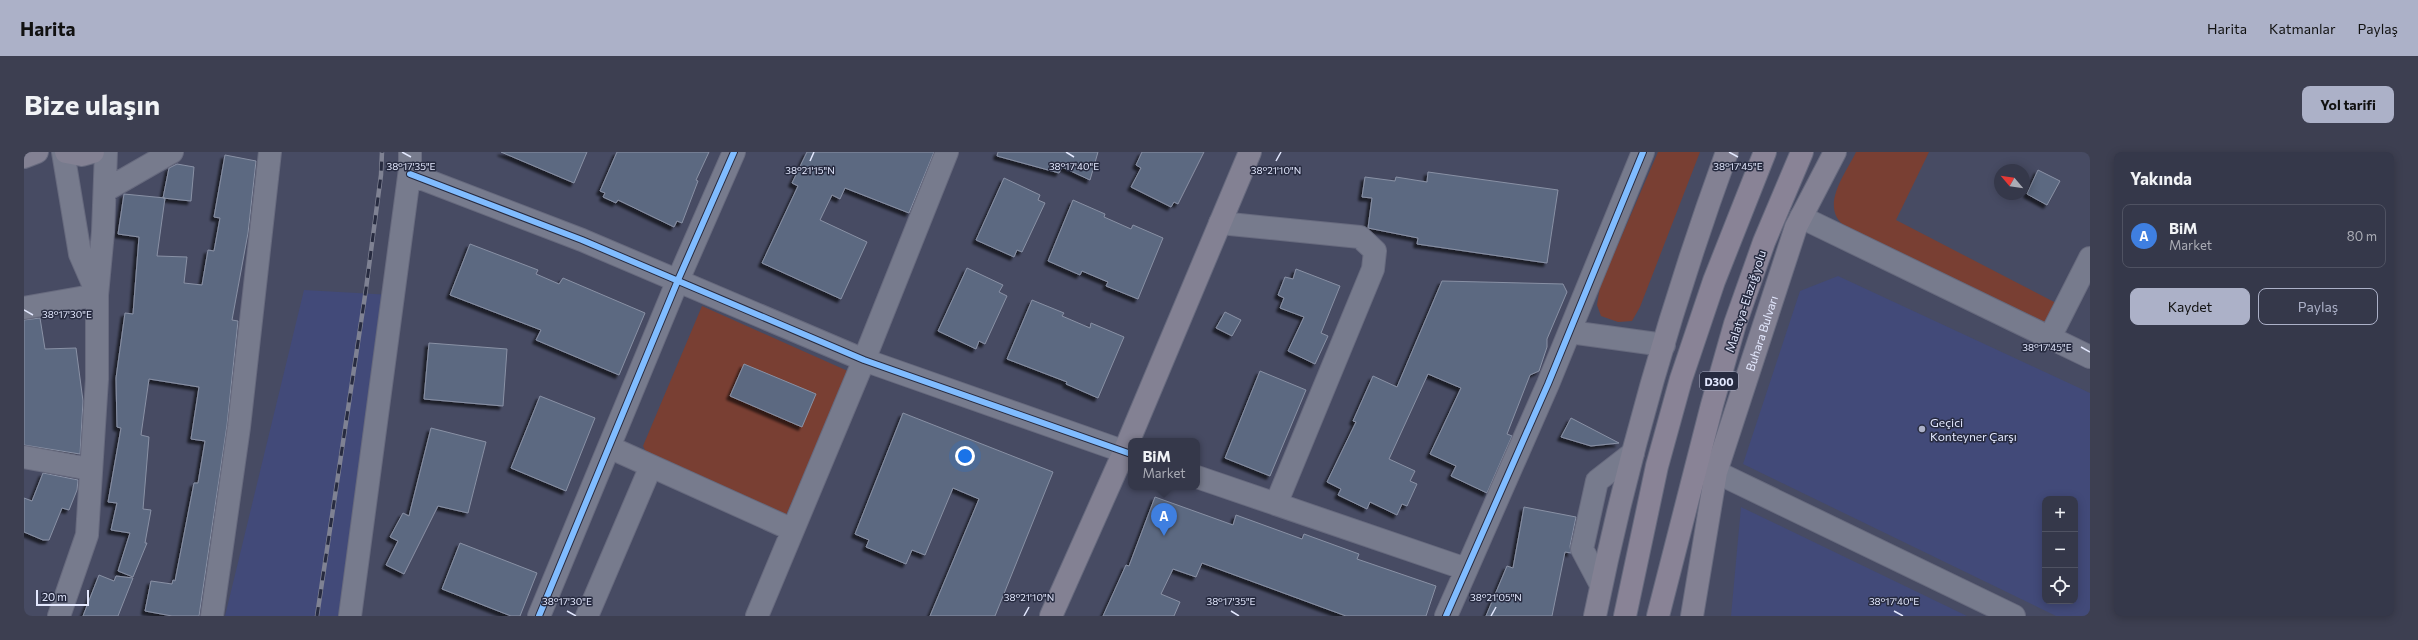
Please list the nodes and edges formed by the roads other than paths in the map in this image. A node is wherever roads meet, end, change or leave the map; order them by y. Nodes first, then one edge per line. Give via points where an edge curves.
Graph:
1 (37, 152) edge
2 (65, 152) edge
3 (93, 152) edge
4 (106, 152) edge
5 (172, 152) edge
6 (270, 152) edge
7 (410, 152) edge
8 (734, 152) edge
9 (947, 152) edge
10 (1250, 152) edge
11 (1643, 152) edge
12 (1727, 152) edge
13 (1765, 152) edge
14 (1802, 152) edge
15 (1835, 152) edge
16 (24, 157) edge
17 (410, 174) junction
18 (106, 190) junction
19 (1802, 217) junction
20 (1220, 223) junction
21 (2090, 258) edge
22 (678, 280) junction
23 (97, 295) junction
24 (24, 308) edge
25 (1570, 332) junction
26 (2050, 337) junction
27 (1664, 345) junction
28 (2090, 357) edge
29 (864, 360) junction
30 (1133, 438) edge
31 (609, 447) junction
32 (1127, 453) edge
33 (24, 457) edge
34 (651, 466) junction
35 (90, 469) junction
36 (1716, 472) junction
37 (1200, 478) edge
38 (1276, 504) junction
39 (793, 530) junction
40 (1466, 569) junction
41 (59, 616) edge
42 (212, 616) edge
43 (350, 616) edge
44 (538, 616) edge
45 (587, 616) edge
46 (757, 616) edge
47 (1051, 616) edge
48 (1446, 616) edge
49 (1595, 616) edge
50 (1625, 616) edge
51 (1658, 616) edge
52 (1692, 616) edge
53 (2014, 616) edge

1 - 16 main road
2 - 3 main road via 82,155
2 - 23 street via 80,254
4 - 18 street
5 - 18 street
6 - 42 street via 239,427
7 - 17 street
8 - 22 street
9 - 29 street
10 - 20 main road
11 - 25 street
12 - 27 main road
13 - 50 highway, D300 via 1714,281 1681,379 1657,466
14 - 51 highway, Malatya-Elazığ yolu / D300 via 1764,242 1736,324 1712,405
15 - 19 main road, Buhara Bulvarı
17 - 22 street
17 - 43 street
18 - 23 street
19 - 26 street
19 - 36 main road, Buhara Bulvarı via 1782,267
20 - 30 main road
20 - 38 street via 1360,237 1375,251 1372,268
21 - 26 street
22 - 29 street
22 - 31 street
23 - 24 street
23 - 35 street via 97,379
25 - 27 street
25 - 40 street
26 - 28 street
27 - 49 main road via 1633,453
29 - 32 street
29 - 39 street
31 - 34 street
31 - 44 street
32 - 47 main road
33 - 35 street
34 - 39 street
34 - 45 street
35 - 41 street via 87,535
36 - 52 main road, Buhara Bulvarı
36 - 53 street
37 - 38 street
38 - 40 street
39 - 46 street
40 - 48 street

